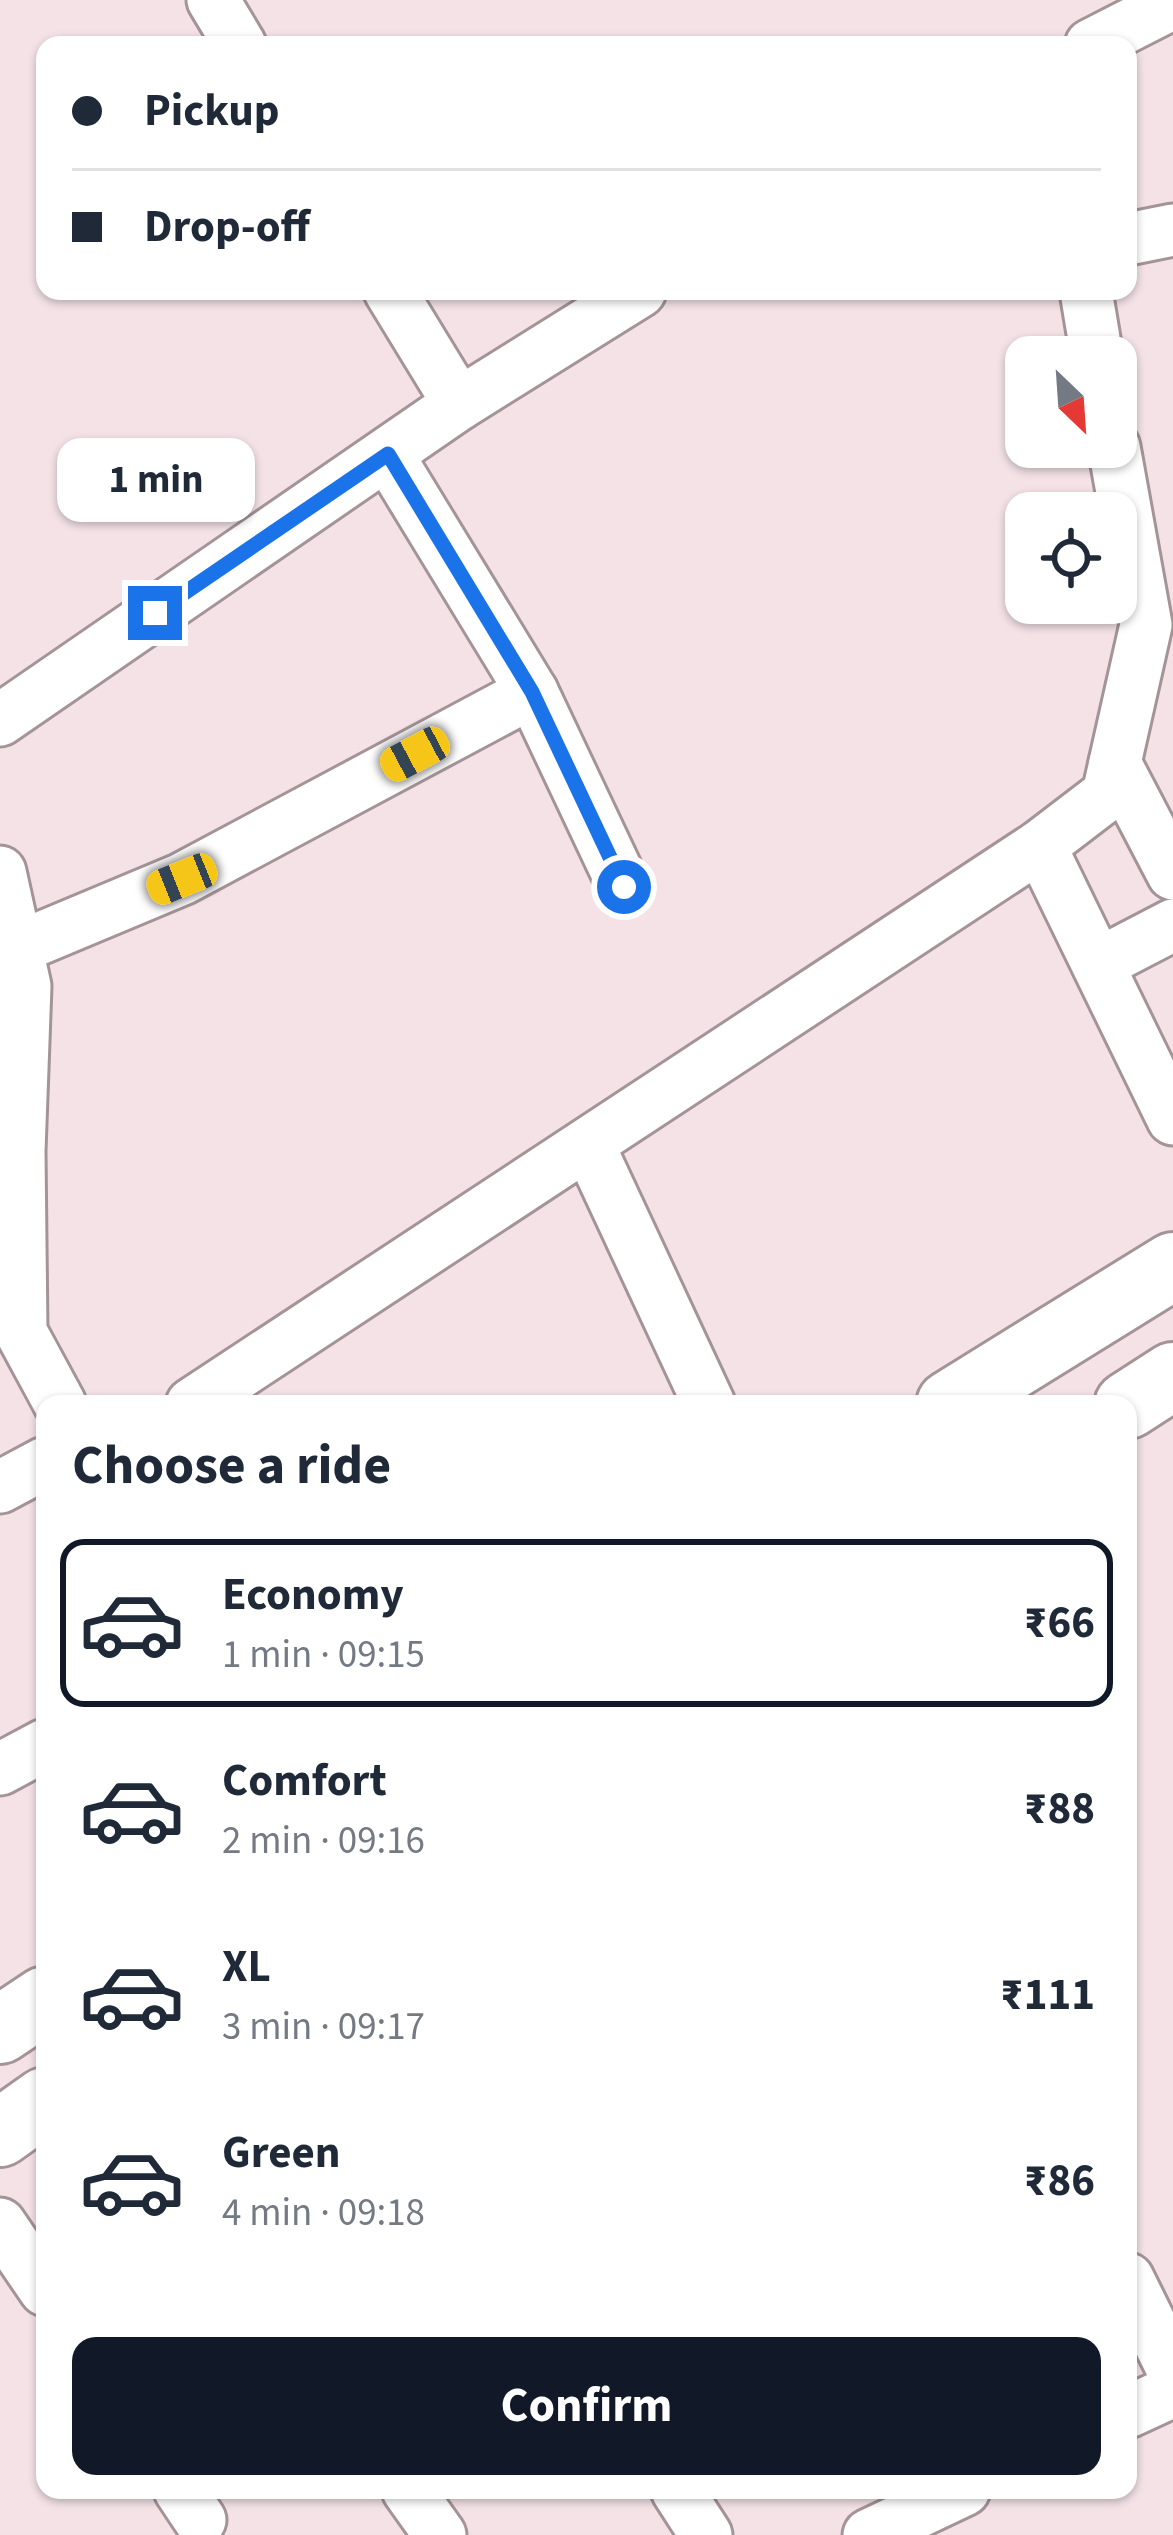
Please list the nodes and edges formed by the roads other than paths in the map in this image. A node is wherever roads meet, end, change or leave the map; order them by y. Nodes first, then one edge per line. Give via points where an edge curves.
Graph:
1 (213, 0) edge
2 (1173, 3) edge
3 (235, 36) edge
4 (1109, 36) edge
5 (1173, 230) edge
6 (1137, 237) edge
7 (395, 300) edge
8 (626, 300) edge
9 (1088, 300) edge
10 (1094, 336) edge
11 (459, 404) junction
12 (388, 454) junction
13 (1118, 468) edge
14 (532, 692) junction
15 (0, 720) edge
16 (1115, 763) junction
17 (1040, 846) junction
18 (0, 872) edge
19 (1173, 874) edge
20 (624, 887) dead end
21 (1173, 926) edge
22 (16, 948) junction
23 (1098, 964) junction
24 (1173, 1119) edge
25 (588, 1144) junction
26 (1173, 1266) edge
27 (1173, 1376) edge
28 (55, 1395) edge
29 (206, 1395) edge
30 (705, 1395) edge
31 (965, 1395) edge
32 (1137, 1399) edge
33 (36, 1468) edge
34 (0, 1487) edge
35 (36, 1750) edge
36 (0, 1769) edge
37 (36, 2006) edge
38 (0, 2030) edge
39 (36, 2107) edge
40 (0, 2133) edge
41 (0, 2224) edge
42 (36, 2277) edge
43 (1137, 2297) edge
44 (1173, 2370) edge
45 (1173, 2391) edge
46 (1137, 2408) edge
47 (414, 2499) edge
48 (682, 2499) edge
49 (699, 2499) edge
50 (945, 2499) edge
51 (440, 2535) edge
52 (706, 2535) edge
53 (717, 2535) edge
54 (869, 2535) edge

1 - 3 street
2 - 4 street
5 - 6 street
7 - 11 street
8 - 11 street
9 - 10 street
11 - 12 street
12 - 14 street
12 - 15 street
13 - 16 street via 1146,626
14 - 20 street
14 - 22 street via 182,879
16 - 17 street via 1108,794
16 - 19 street
17 - 23 street
17 - 25 street
18 - 22 street
21 - 23 street
22 - 28 street via 25,986 21,1332
23 - 24 street
25 - 29 street
25 - 30 street
26 - 31 street
27 - 32 street
33 - 34 street
35 - 36 street
37 - 38 street
39 - 40 street
41 - 42 street
43 - 44 street
45 - 46 street
47 - 51 street
48 - 52 street
49 - 53 street
50 - 54 street

